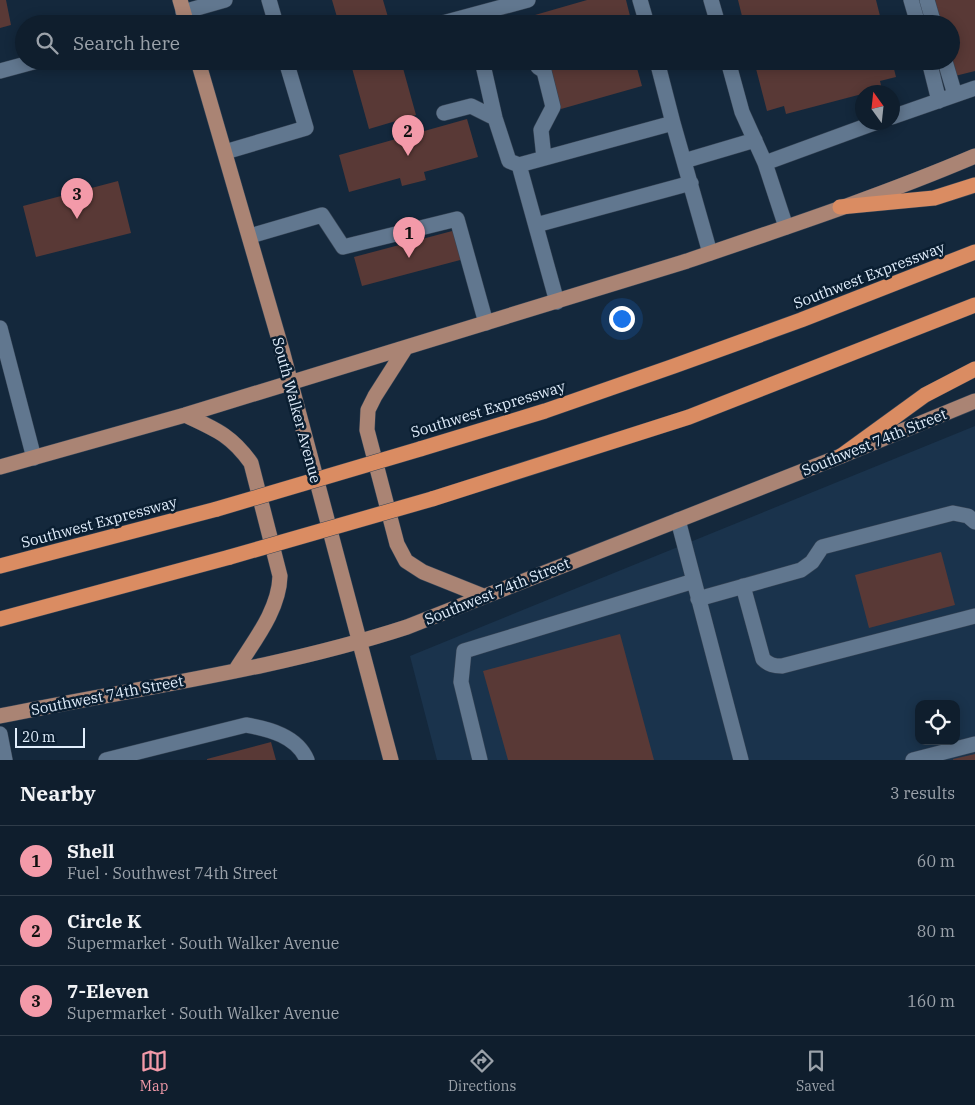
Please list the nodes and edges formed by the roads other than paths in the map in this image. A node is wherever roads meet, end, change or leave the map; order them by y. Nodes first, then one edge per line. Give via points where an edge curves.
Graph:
1 (225, 0) edge
2 (269, 0) edge
3 (528, 0) edge
4 (640, 0) edge
5 (711, 0) edge
6 (911, 0) edge
7 (927, 0) edge
8 (186, 15) edge
9 (273, 15) edge
10 (472, 15) edge
11 (644, 15) edge
12 (715, 15) edge
13 (915, 15) edge
14 (931, 15) edge
15 (15, 67) edge
16 (201, 70) edge
17 (289, 70) edge
18 (484, 70) edge
19 (542, 70) edge
20 (659, 70) edge
21 (730, 70) edge
22 (931, 70) edge
23 (948, 70) edge
24 (0, 71) edge
25 (975, 88) edge
26 (955, 95) junction
27 (940, 100) junction
28 (444, 113) dead end
29 (900, 114) edge
30 (495, 118) junction
31 (673, 123) junction
32 (855, 130) edge
33 (755, 140) junction
34 (225, 152) junction
35 (975, 156) edge
36 (544, 158) junction
37 (684, 161) junction
38 (764, 162) junction
39 (519, 165) junction
40 (691, 183) junction
41 (975, 185) edge
42 (840, 207) junction
43 (536, 225) junction
44 (786, 227) junction
45 (250, 236) junction
46 (975, 252) edge
47 (710, 253) junction
48 (557, 302) junction
49 (975, 305) edge
50 (486, 323) junction
51 (0, 328) edge
52 (2, 347) edge
53 (405, 349) junction
54 (975, 369) edge
55 (290, 383) junction
56 (975, 401) edge
57 (185, 415) junction
58 (841, 456) junction
59 (34, 458) junction
60 (0, 467) edge
61 (678, 520) junction
62 (975, 522) edge
63 (0, 566) edge
64 (694, 581) junction
65 (743, 586) junction
66 (483, 596) junction
67 (698, 599) junction
68 (975, 616) edge
69 (0, 619) edge
70 (360, 642) junction
71 (235, 671) junction
72 (0, 716) edge
73 (0, 734) edge
74 (975, 744) edge
75 (114, 759) edge
76 (5, 760) edge
77 (307, 760) edge
78 (391, 760) edge
79 (480, 760) edge
80 (741, 760) edge
81 (914, 760) edge

1 - 8 lane
2 - 9 lane
3 - 10 lane
4 - 11 lane
5 - 12 lane
6 - 13 lane
7 - 14 lane
15 - 24 lane
16 - 34 main road, South Walker Avenue
17 - 34 lane via 306,128
18 - 30 lane
19 - 36 lane via 553,107 541,130
20 - 31 lane
21 - 33 lane via 742,112
22 - 27 lane
23 - 26 lane
25 - 26 lane
26 - 27 lane
27 - 29 lane
28 - 30 lane via 471,106
30 - 39 lane via 509,161
31 - 36 lane
31 - 37 lane
32 - 38 lane
33 - 37 lane
33 - 38 lane
34 - 45 main road, South Walker Avenue
35 - 42 main road
36 - 39 lane
37 - 40 lane
38 - 44 lane
39 - 43 lane
40 - 43 lane
40 - 47 lane
41 - 42 highway via 934,198
42 - 44 main road
43 - 48 lane
44 - 47 main road
45 - 50 lane via 322,216 343,247 457,219
45 - 55 main road, South Walker Avenue
46 - 63 highway, Southwest Expressway, bridge via 801,320 546,410 217,508
47 - 48 main road
48 - 50 main road
49 - 69 highway, bridge via 690,417 432,499
50 - 53 main road
51 - 52 lane
52 - 59 lane
53 - 55 main road
53 - 66 main road via 368,410 366,430 397,544 406,561 423,572
54 - 58 highway via 925,395
55 - 57 main road
55 - 70 main road, South Walker Avenue
56 - 58 main road, Southwest 74th Street
57 - 59 main road
57 - 71 main road via 222,433 251,463 280,576 273,607
58 - 61 main road, Southwest 74th Street
59 - 60 main road
61 - 64 lane
61 - 66 main road, Southwest 74th Street
62 - 65 lane via 968,516 953,513 822,547 812,562 801,570
64 - 67 lane
64 - 79 lane via 464,651 461,682
65 - 67 lane
65 - 68 lane via 764,659 775,666
66 - 70 main road, Southwest 74th Street
67 - 80 lane
70 - 71 main road, Southwest 74th Street
70 - 78 main road, South Walker Avenue
71 - 72 main road, Southwest 74th Street
73 - 76 lane
74 - 81 lane
75 - 77 lane via 246,725 268,728 287,738 304,751

